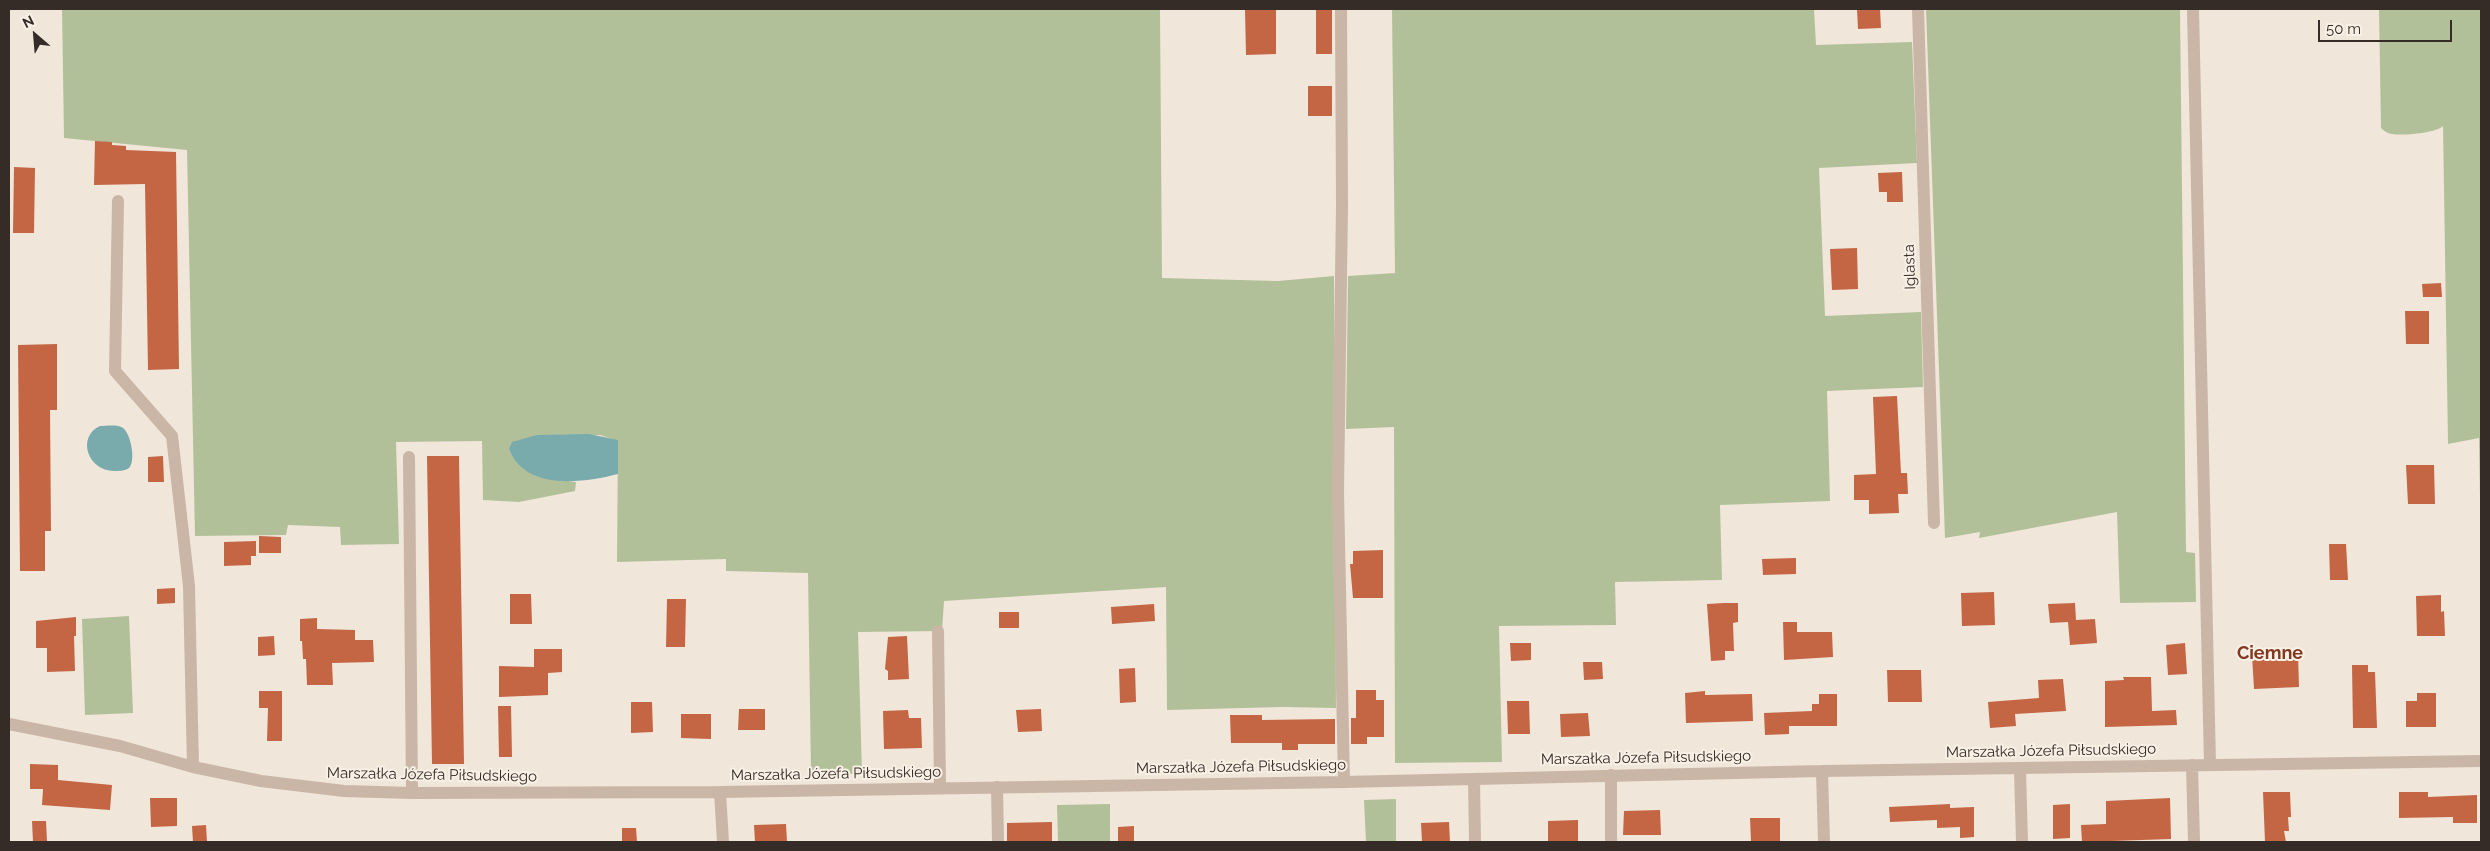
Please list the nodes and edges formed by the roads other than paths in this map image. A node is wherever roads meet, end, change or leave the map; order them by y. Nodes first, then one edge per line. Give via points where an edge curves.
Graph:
1 (1341, 9) edge
2 (1918, 9) edge
3 (2193, 9) edge
4 (118, 201) dead end
5 (409, 457) dead end
6 (1934, 523) dead end
7 (938, 631) dead end
8 (9, 724) edge
9 (2481, 761) edge
10 (2210, 764) junction
11 (2192, 765) junction
12 (193, 767) junction
13 (2020, 769) junction
14 (1822, 770) junction
15 (1611, 775) junction
16 (1474, 779) junction
17 (1344, 782) junction
18 (996, 787) junction
19 (940, 788) junction
20 (720, 792) junction
21 (412, 793) junction
22 (722, 842) edge
23 (998, 842) edge
24 (1475, 842) edge
25 (1611, 842) edge
26 (1824, 842) edge
27 (2022, 842) edge
28 (2194, 842) edge

1 - 17 street via 1338,492
2 - 6 street, Iglasta
3 - 10 street
4 - 12 street via 115,371 172,436 189,586
5 - 21 street
7 - 19 street
8 - 12 street, Marszałka Józefa Piłsudskiego via 120,746
9 - 10 street, Marszałka Józefa Piłsudskiego
10 - 11 street, Marszałka Józefa Piłsudskiego
11 - 13 street, Marszałka Józefa Piłsudskiego
11 - 28 street
12 - 21 street, Marszałka Józefa Piłsudskiego via 304,788
13 - 14 street, Marszałka Józefa Piłsudskiego
13 - 27 street
14 - 15 street, Marszałka Józefa Piłsudskiego
14 - 26 street
15 - 16 street, Marszałka Józefa Piłsudskiego
15 - 25 street
16 - 17 street, Marszałka Józefa Piłsudskiego
16 - 24 street
17 - 18 street, Marszałka Józefa Piłsudskiego
18 - 19 street, Marszałka Józefa Piłsudskiego
18 - 23 street
19 - 20 street, Marszałka Józefa Piłsudskiego
20 - 21 street, Marszałka Józefa Piłsudskiego
20 - 22 street

